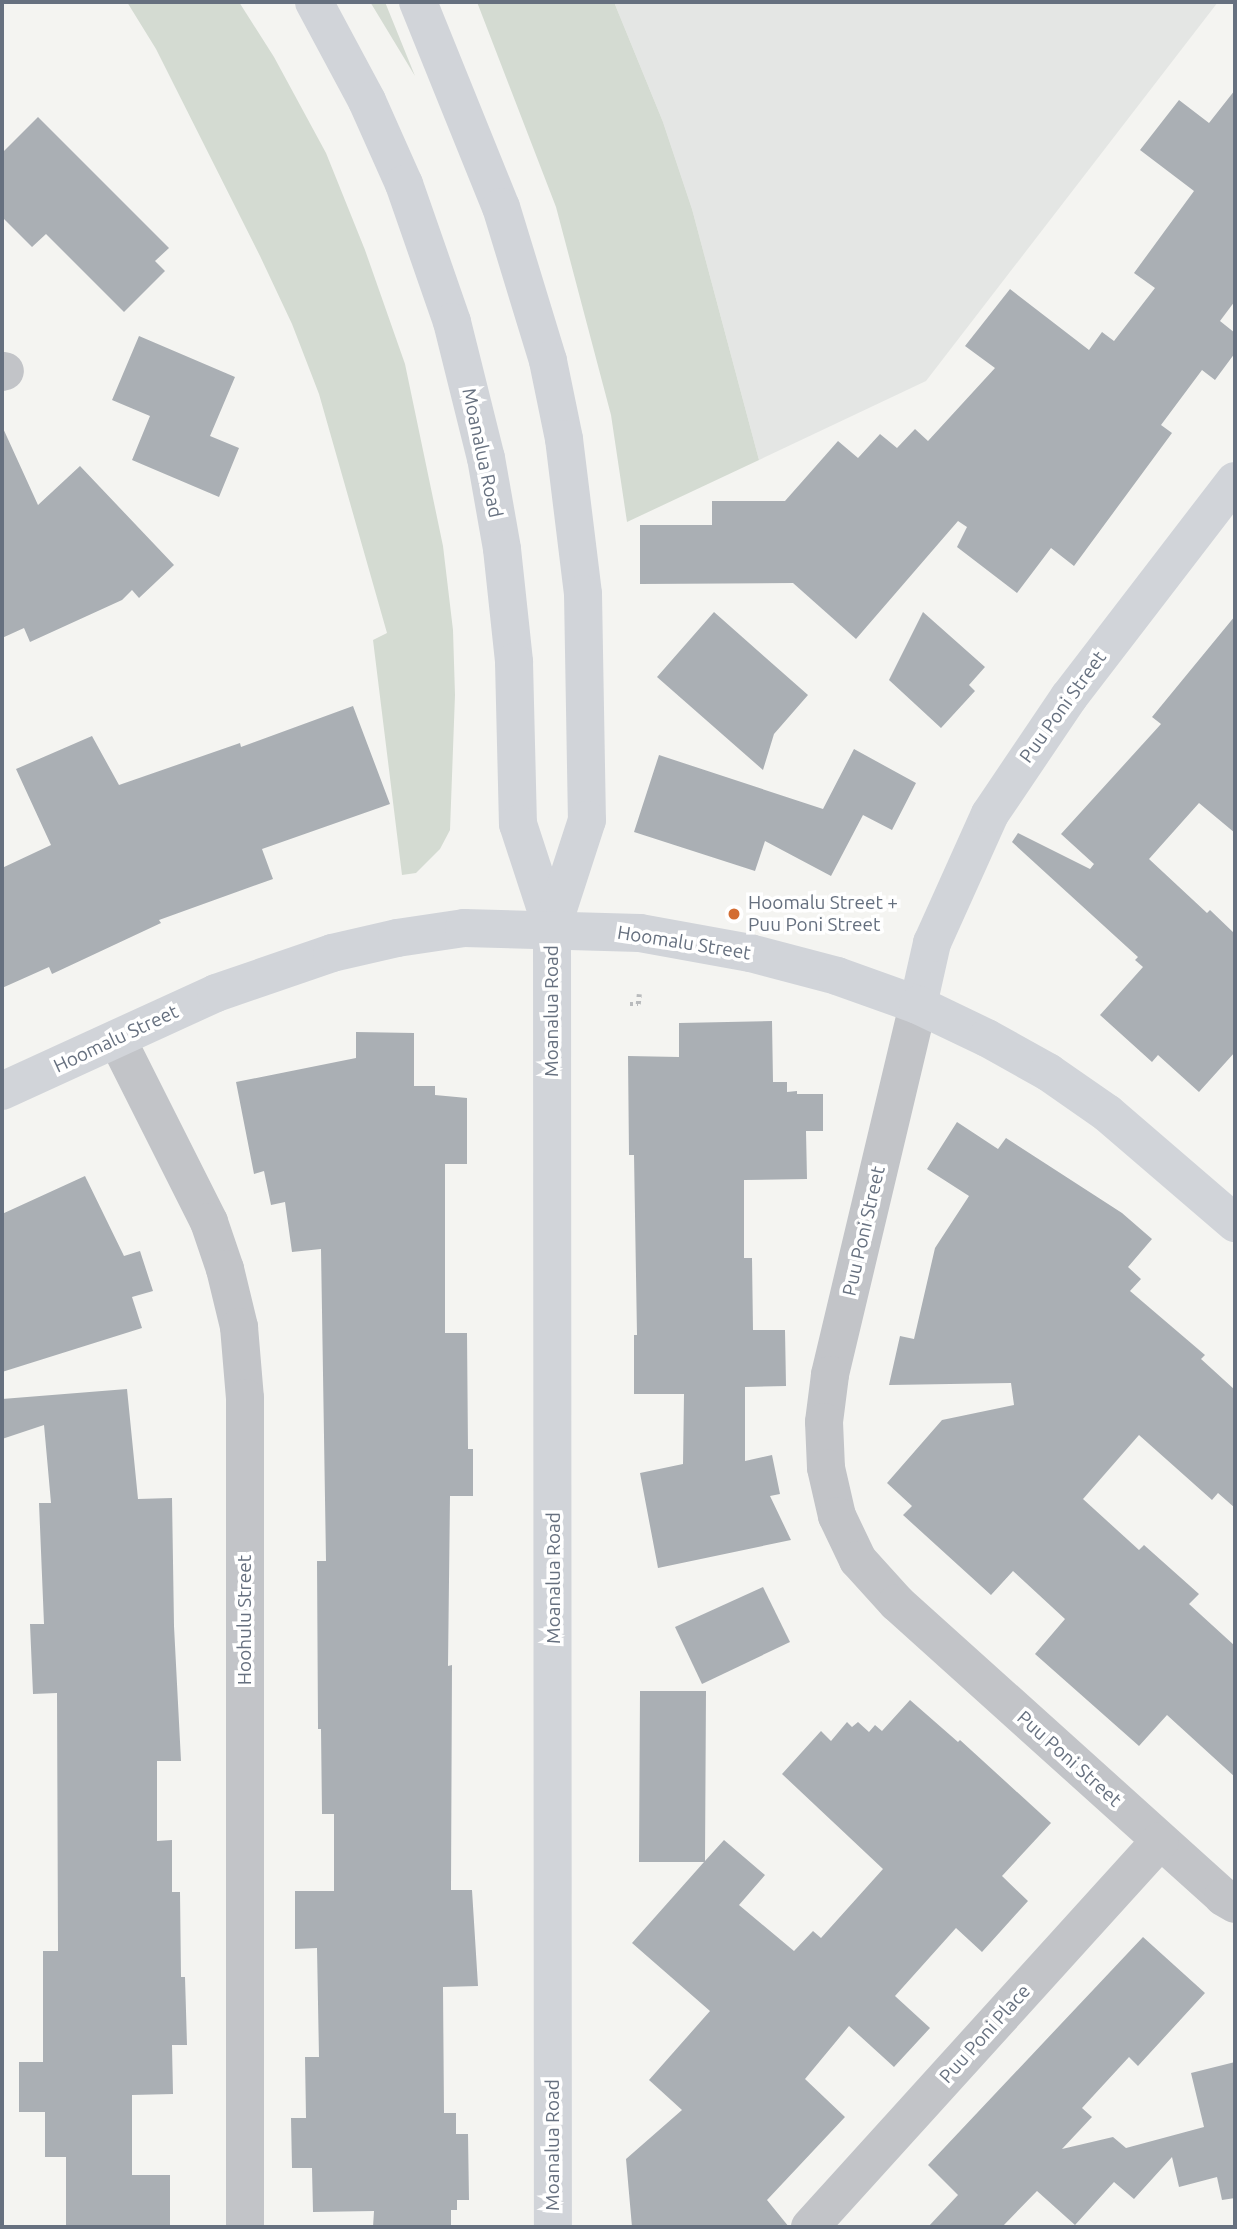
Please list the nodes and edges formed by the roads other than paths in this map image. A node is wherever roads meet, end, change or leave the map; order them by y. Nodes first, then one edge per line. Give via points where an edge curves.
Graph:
1 (314, 2) edge
2 (418, 2) edge
3 (1235, 481) edge
4 (552, 928) junction
5 (918, 1005) junction
6 (117, 1039) junction
7 (2, 1091) edge
8 (1235, 1223) edge
9 (1160, 1841) junction
10 (1235, 1904) edge
11 (245, 2227) edge
12 (553, 2227) edge
13 (810, 2227) edge

1 - 4 main road, Moanalua Road via 367,101 404,184 459,349 502,549 514,662 518,824
2 - 4 main road, Moanalua Road via 472,130 526,283 548,361 568,464 583,594 587,820
3 - 5 main road, Puu Poni Street via 1069,696 990,814 932,943
4 - 5 main road, Hoomalu Street via 640,933 750,953 837,976
4 - 6 main road, Hoomalu Street via 464,928 332,953 239,984
4 - 12 main road, Moanalua Road
5 - 8 main road, Hoomalu Street via 1048,1072 1107,1113
5 - 9 street, Puu Poni Street via 830,1375 824,1422 826,1468 837,1516 858,1560 897,1603
6 - 7 main road, Hoomalu Street
6 - 11 street, Hoohulu Street via 209,1222 239,1327 245,1398
9 - 10 street, Puu Poni Street
9 - 13 street, Puu Poni Place

